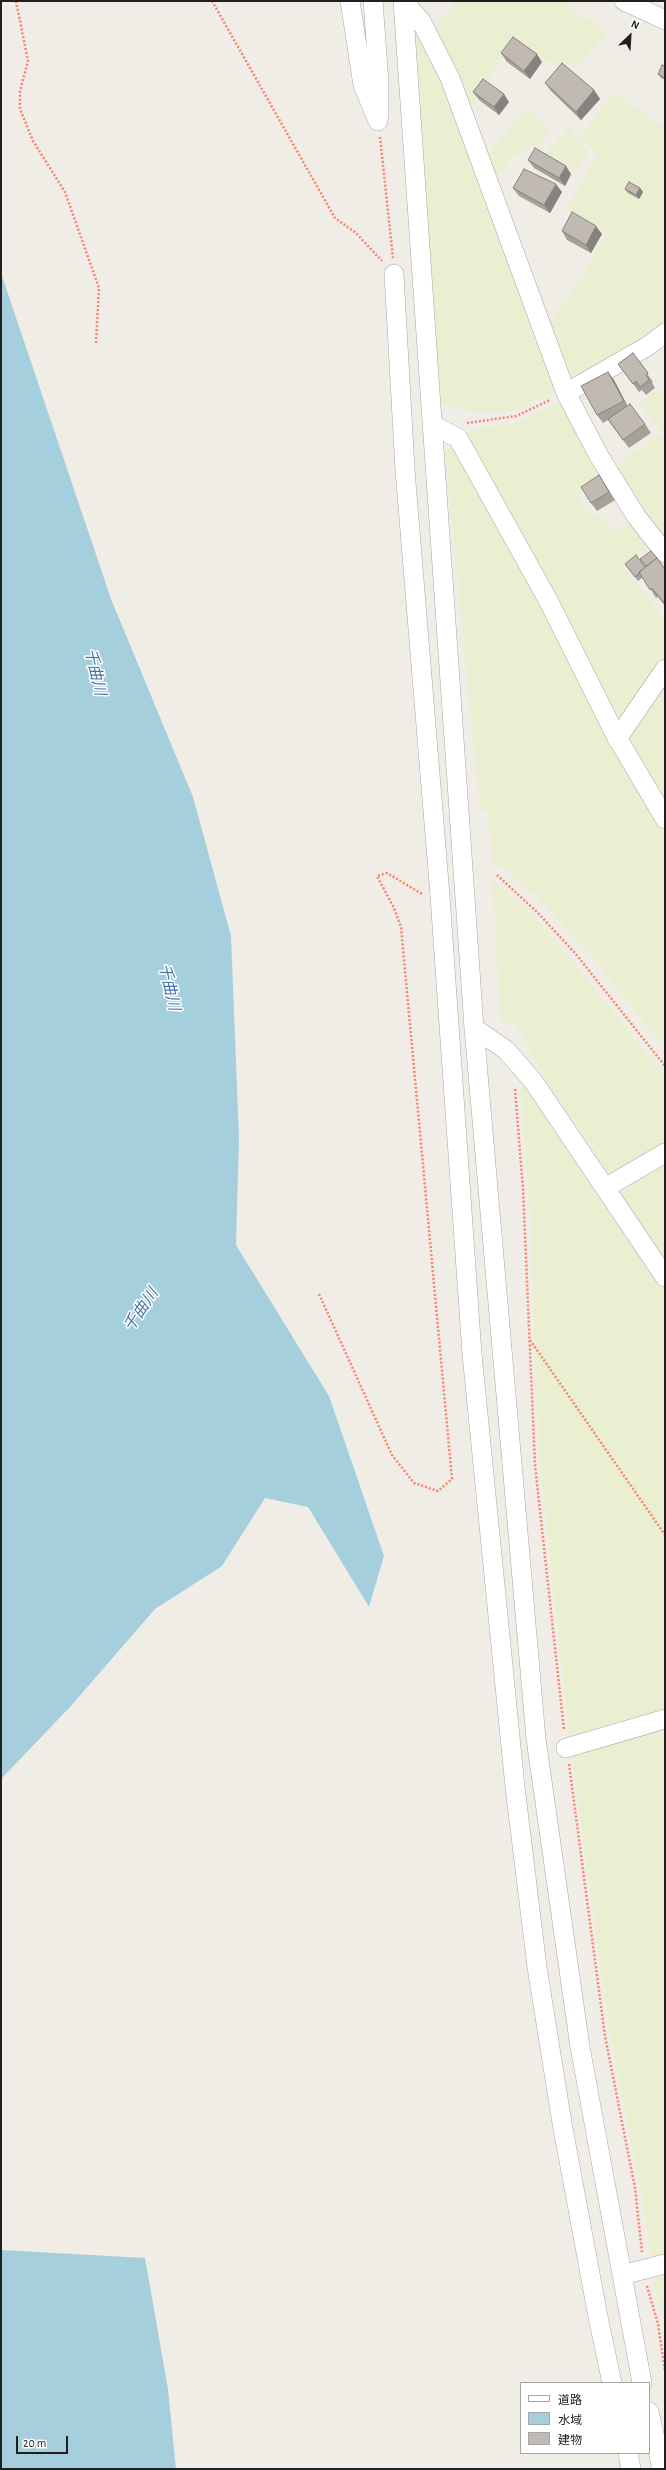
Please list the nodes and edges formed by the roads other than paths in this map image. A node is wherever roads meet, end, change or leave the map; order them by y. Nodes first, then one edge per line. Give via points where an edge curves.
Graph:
1 (350, 1) edge
2 (373, 1) edge
3 (403, 1) edge
4 (624, 1) edge
5 (645, 6) edge
6 (665, 20) edge
7 (394, 274) road end
8 (665, 333) edge
9 (566, 393) junction
10 (433, 425) junction
11 (665, 553) edge
12 (665, 669) edge
13 (617, 739) junction
14 (665, 819) edge
15 (474, 1028) junction
16 (665, 1153) edge
17 (605, 1188) junction
18 (665, 1277) edge
19 (665, 1719) edge
20 (566, 1748) road end
21 (665, 2264) edge
22 (622, 2275) junction
23 (612, 2382) edge
24 (642, 2382) edge
25 (650, 2416) edge
26 (628, 2454) edge
27 (631, 2469) edge
28 (662, 2469) edge

1 - 2 street via 362,85 378,121 379,82
3 - 9 street via 421,21 450,78
3 - 10 street
4 - 5 street
5 - 6 street
7 - 23 street via 405,470 440,896 472,1354 515,1787 538,1967 562,2124
8 - 9 street via 648,346
9 - 11 street via 599,456 636,516
10 - 13 street via 458,438 548,600
10 - 15 street
12 - 13 street
13 - 14 street
15 - 17 street via 506,1050 533,1081
15 - 22 street via 536,1739 580,2047
16 - 17 street
17 - 18 street
19 - 20 street
21 - 22 street
22 - 24 street
25 - 28 street
26 - 27 street

